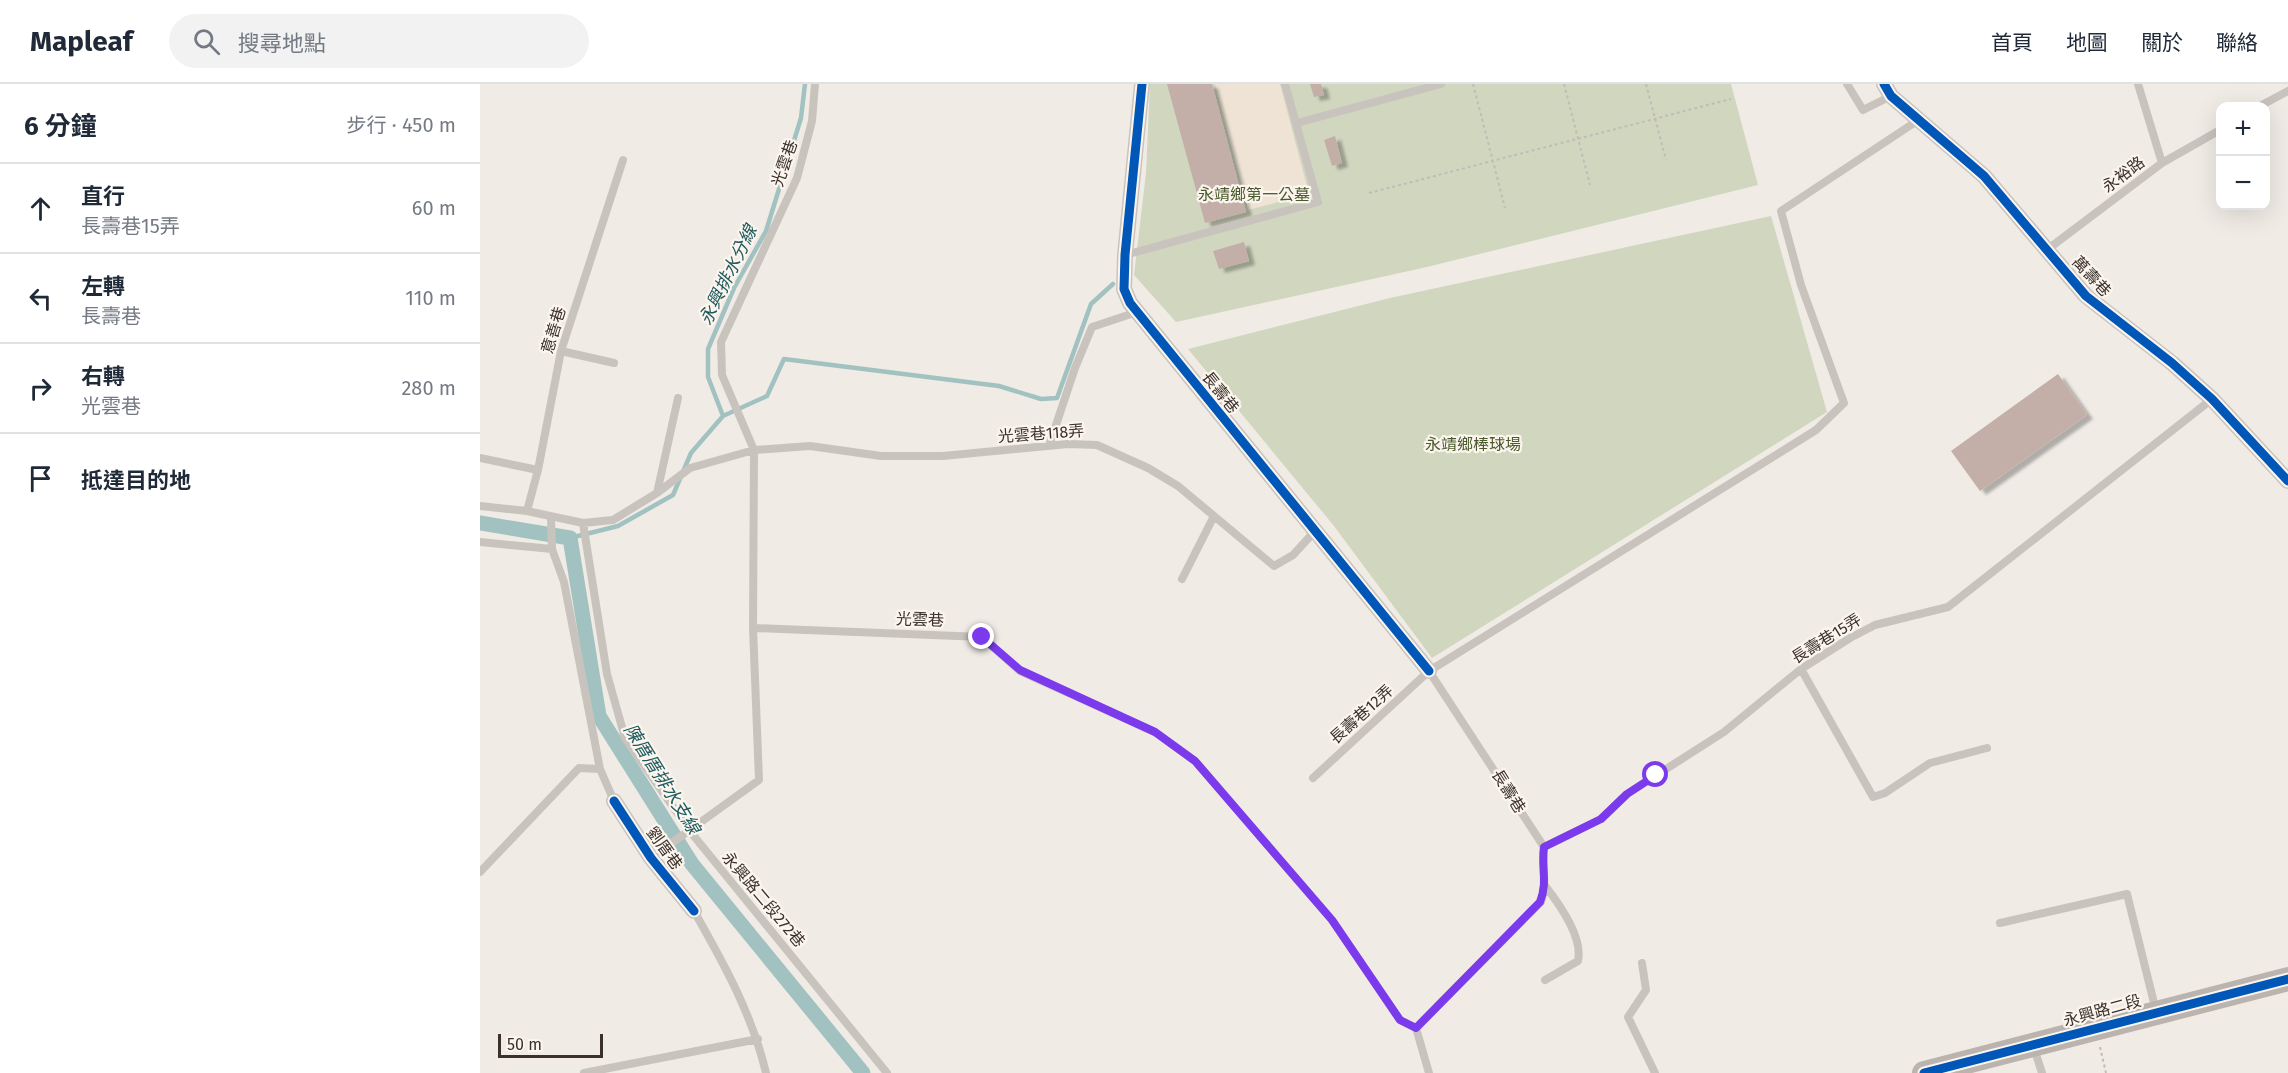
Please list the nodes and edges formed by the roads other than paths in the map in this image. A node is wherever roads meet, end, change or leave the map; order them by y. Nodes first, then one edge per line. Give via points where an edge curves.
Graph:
1 (815, 84) edge
2 (1142, 84) edge
3 (1285, 84) edge
4 (1441, 84) edge
5 (1847, 84) edge
6 (2138, 84) edge
7 (1887, 90) edge
8 (2288, 91) edge
9 (2267, 102) edge
10 (1920, 119) junction
11 (1297, 123) junction
12 (2216, 132) edge
13 (623, 160) dead end
14 (2163, 163) junction
15 (2048, 249) junction
16 (1125, 255) junction
17 (1137, 312) junction
18 (561, 351) junction
19 (614, 363) dead end
20 (678, 399) dead end
21 (2212, 399) junction
22 (1049, 446) junction
23 (754, 450) junction
24 (480, 458) edge
25 (538, 470) junction
26 (2288, 481) edge
27 (657, 493) junction
28 (480, 506) edge
29 (527, 512) junction
30 (1214, 516) junction
31 (551, 518) junction
32 (583, 523) junction
33 (1315, 531) junction
34 (480, 542) edge
35 (552, 549) junction
36 (1182, 579) dead end
37 (753, 628) junction
38 (1801, 669) junction
39 (1430, 671) junction
40 (1987, 748) dead end
41 (600, 769) junction
42 (1312, 778) dead end
43 (614, 801) joint
44 (686, 833) junction
45 (1544, 847) junction
46 (651, 858) junction
47 (480, 872) edge
48 (1546, 887) junction
49 (694, 911) joint
50 (2000, 923) dead end
51 (1642, 963) dead end
52 (2288, 979) edge
53 (1545, 980) dead end
54 (2156, 1011) junction
55 (1416, 1028) junction
56 (758, 1039) junction
57 (2032, 1043) junction
58 (1968, 1067) edge
59 (584, 1073) edge
60 (766, 1073) edge
61 (887, 1073) edge
62 (1429, 1073) edge
63 (1655, 1073) edge
64 (1924, 1073) edge
65 (2042, 1073) edge

1 - 23 lane, 光雲巷 via 812,121 797,178 721,342 723,375
2 - 16 street, 長壽巷
3 - 11 lane
4 - 11 lane
5 - 7 lane via 1863,110
6 - 14 lane
7 - 10 street, 萬壽巷
8 - 9 lane
10 - 15 street, 萬壽巷 via 1984,176
10 - 39 lane, 長壽巷12弄 via 1781,211 1801,285 1844,403 1816,430
11 - 16 lane via 1318,202
12 - 14 lane, 永裕路
13 - 18 lane, 意善巷
14 - 15 lane, 永裕路
15 - 21 street, 萬壽巷 via 2086,297
16 - 17 street, 長壽巷 via 1124,289
17 - 22 lane via 1092,327
17 - 33 street, 長壽巷
18 - 19 lane
18 - 25 lane, 意善巷
20 - 27 lane
21 - 26 street, 萬壽巷
21 - 38 lane, 長壽巷15弄 via 1948,607 1875,625
22 - 23 lane, 光雲巷118弄 via 943,456 881,456 810,446
22 - 30 lane, 光雲巷118弄 via 1096,445 1178,486
23 - 27 lane via 690,468
23 - 37 lane, 光雲巷
24 - 25 lane
25 - 29 lane, 意善巷
27 - 32 lane via 613,520
28 - 29 lane
29 - 31 lane
30 - 33 lane, 光雲巷118弄 via 1274,566 1293,555
30 - 36 lane
31 - 32 lane
31 - 35 lane
32 - 44 lane, 永興路二段272巷 via 607,674 625,738
33 - 39 street, 長壽巷
34 - 35 lane
35 - 41 lane via 564,582
37 - 44 lane, 光雲巷 via 759,780
37 - 55 lane, 光雲巷 via 982,637 1020,670 1155,732 1195,761 1332,920 1400,1020
38 - 40 lane via 1873,797 1930,763
38 - 45 lane, 長壽巷15弄 via 1724,732 1627,794 1601,819
39 - 42 lane, 長壽巷12弄
39 - 45 lane, 長壽巷
41 - 43 lane
41 - 47 lane via 579,768
43 - 46 street, 劉厝巷
44 - 46 lane
44 - 61 lane, 永興路二段272巷
45 - 48 lane
46 - 49 street, 劉厝巷
48 - 53 lane via 1581,950 1578,960
48 - 55 lane via 1540,902
49 - 56 lane, 劉厝巷 via 736,986
50 - 54 lane via 2127,894
51 - 63 lane via 1646,990 1628,1017
52 - 54 street, 永興路二段
54 - 57 street, 永興路二段
55 - 62 lane
56 - 59 lane
56 - 60 lane, 劉厝巷
57 - 58 street, 永興路二段
57 - 65 lane
58 - 64 street, 永興路二段

